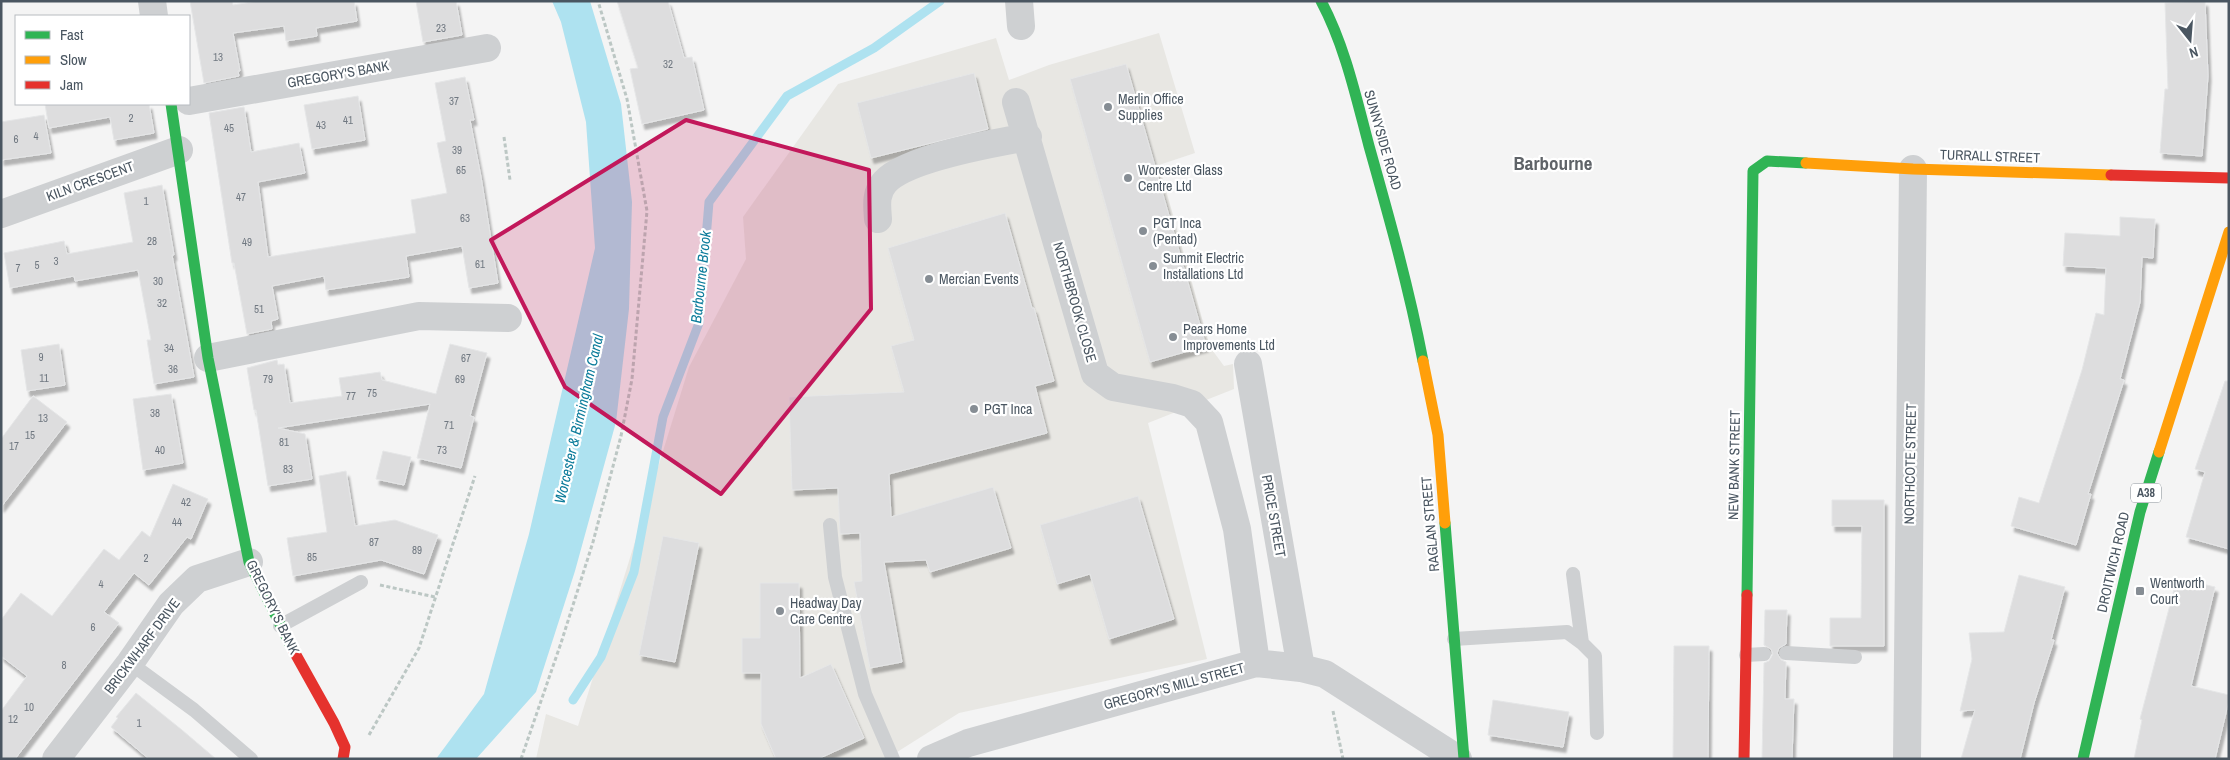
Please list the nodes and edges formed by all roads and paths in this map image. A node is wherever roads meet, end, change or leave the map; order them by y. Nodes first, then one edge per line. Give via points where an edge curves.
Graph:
1 (152, 1) edge
2 (598, 1) edge
3 (1321, 1) edge
4 (154, 15) edge
5 (487, 48) dead end
6 (190, 101) edge
7 (1016, 102) dead end
8 (176, 105) edge
9 (504, 137) dead end
10 (1028, 138) junction
11 (179, 150) junction
12 (1913, 169) junction
13 (1753, 171) joint
14 (2229, 178) edge
15 (510, 180) dead end
16 (1, 214) edge
17 (878, 219) dead end
18 (2229, 232) edge
19 (1409, 290) joint
20 (508, 318) dead end
21 (208, 358) junction
22 (1248, 364) dead end
23 (475, 476) dead end
24 (830, 525) dead end
25 (249, 562) junction
26 (1573, 574) dead end
27 (361, 582) joint
28 (436, 597) junction
29 (280, 626) junction
30 (1454, 639) junction
31 (1582, 643) junction
32 (1786, 653) dead end
33 (1764, 654) dead end
34 (1746, 655) junction
35 (1855, 656) dead end
36 (130, 663) junction
37 (1256, 663) junction
38 (1313, 671) junction
39 (1597, 732) dead end
40 (345, 747) junction
41 (522, 758) edge
42 (56, 759) edge
43 (250, 759) edge
44 (343, 759) edge
45 (893, 759) edge
46 (931, 759) edge
47 (1342, 759) edge
48 (1458, 759) edge
49 (1464, 759) edge
50 (1744, 759) edge
51 (1907, 759) edge
52 (2083, 759) edge

1 - 4 street
2 - 41 path via 627,99 647,211 632,379 621,436 593,542
3 - 19 street, SUNNYSIDE ROAD via 1346,62
5 - 6 street, GREGORY'S BANK
7 - 10 street, NORTHBROOK CLOSE
8 - 11 street, GREGORY'S BANK
9 - 15 path
10 - 17 street via 972,147 911,166 885,182 876,199
10 - 37 street, NORTHBROOK CLOSE via 1095,374 1113,387 1192,404 1209,422 1237,529
11 - 16 street, KILN CRESCENT
11 - 21 street, GREGORY'S BANK
12 - 13 street, TURRALL STREET via 1767,161
12 - 14 street, TURRALL STREET
12 - 51 street, NORTHCOTE STREET
13 - 34 street, NEW BANK STREET
18 - 52 street, DROITWICH ROAD / A38 via 2140,512
19 - 30 street, RAGLAN STREET via 1438,435
20 - 21 street via 419,316
21 - 25 street, GREGORY'S BANK
22 - 38 street, PRICE STREET
23 - 28 path
24 - 45 lane via 836,577 865,694
25 - 29 street, GREGORY'S BANK
25 - 36 street, BRICKWHARF DRIVE via 197,579 171,604
26 - 31 lane
27 - 28 path
27 - 29 lane
28 - 40 path via 419,648 371,734
29 - 40 street, GREGORY'S BANK
30 - 31 lane via 1567,632
30 - 49 street, RAGLAN STREET
31 - 39 lane via 1595,656
32 - 35 lane
33 - 34 lane
34 - 50 street, NEW BANK STREET
36 - 42 street, BRICKWHARF DRIVE
36 - 43 lane via 194,710
37 - 38 street, GREGORY'S MILL STREET
37 - 46 street, GREGORY'S MILL STREET via 968,743
38 - 47 path
38 - 48 street, GREGORY'S MILL STREET
40 - 44 street

